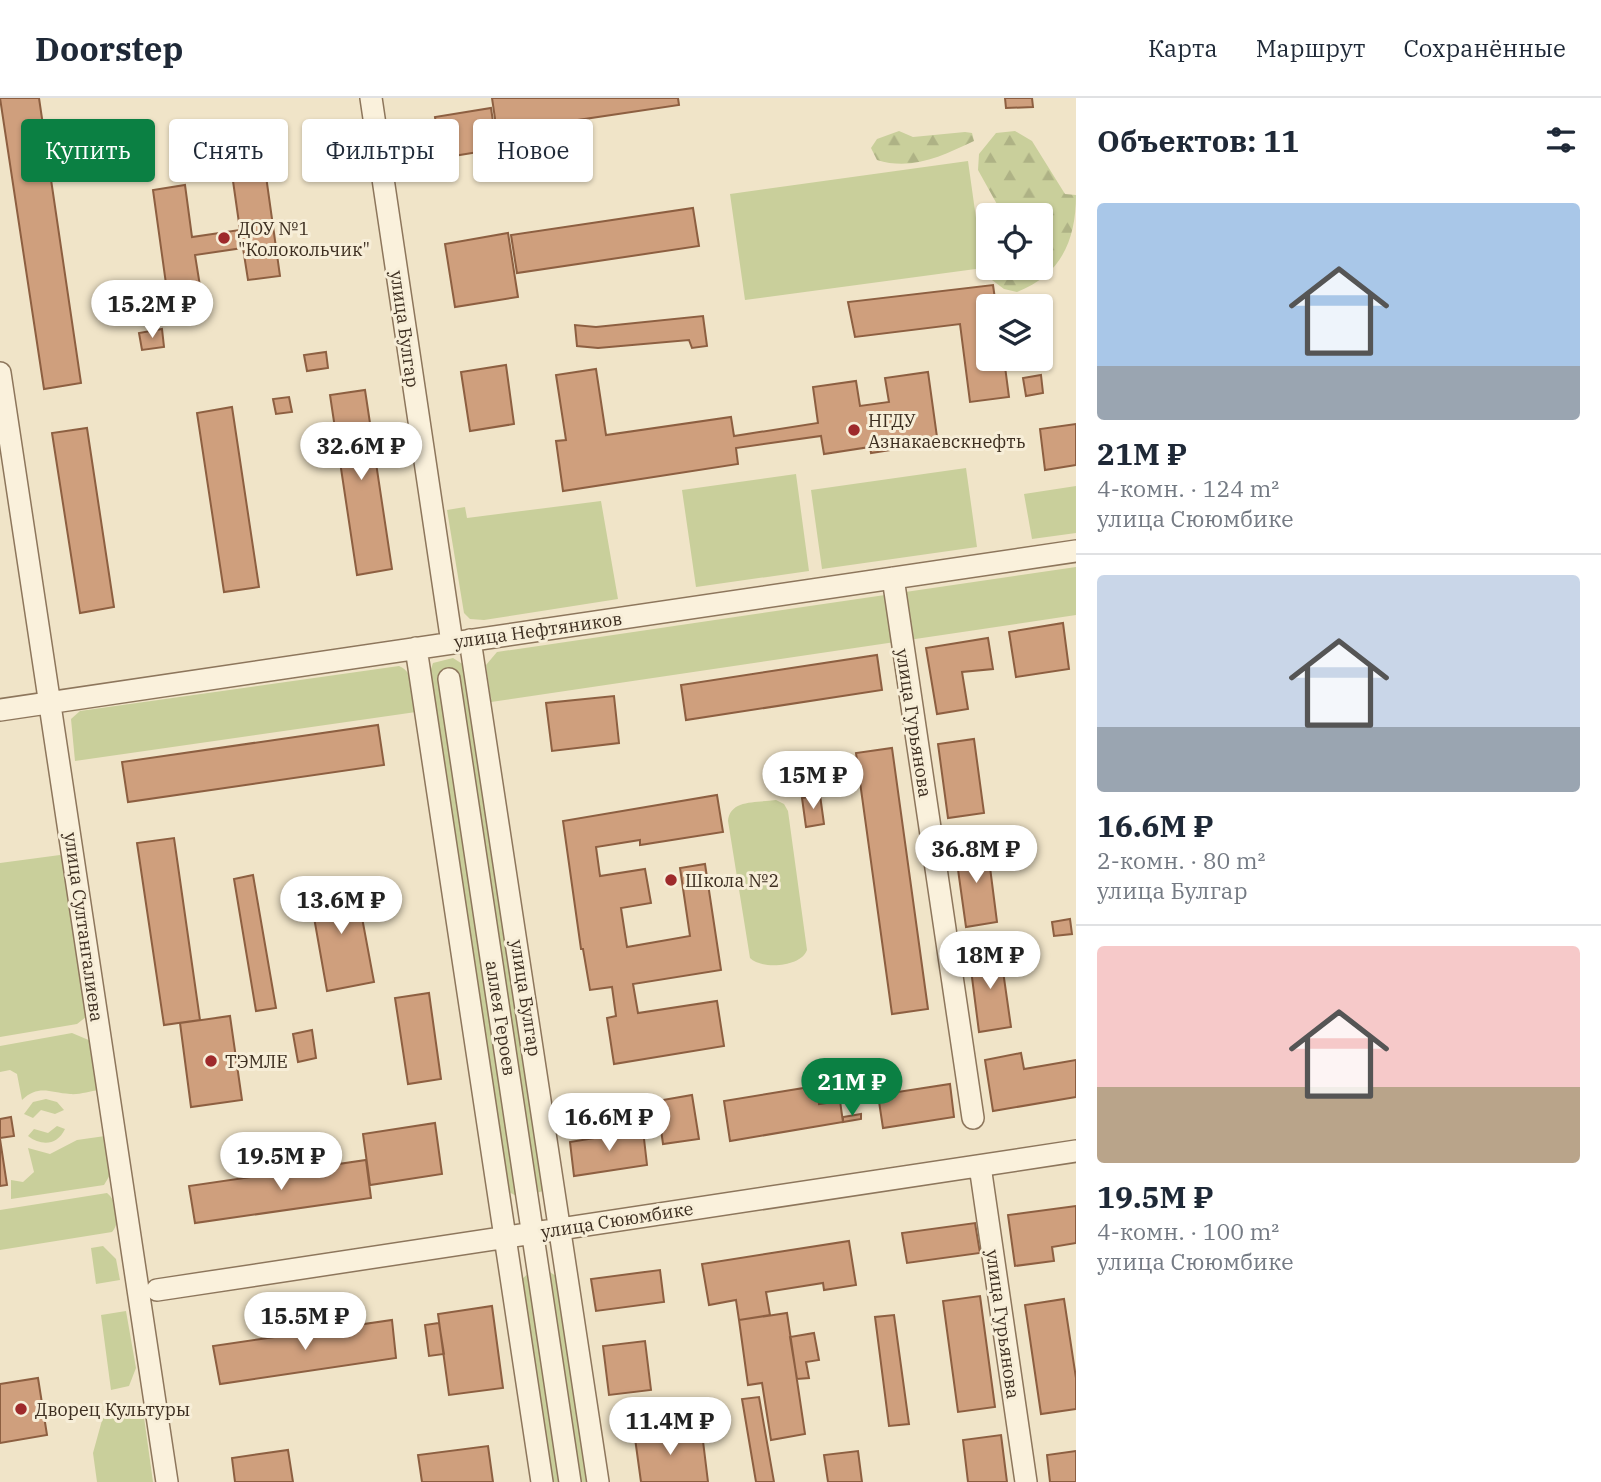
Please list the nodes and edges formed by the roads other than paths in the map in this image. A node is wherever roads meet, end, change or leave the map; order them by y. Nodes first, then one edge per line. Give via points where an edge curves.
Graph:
1 (371, 98) edge
2 (0, 373) edge
3 (1076, 551) edge
4 (892, 578) junction
5 (461, 641) junction
6 (416, 648) junction
7 (449, 679) dead end
8 (51, 702) junction
9 (0, 710) edge
10 (973, 1118) dead end
11 (1076, 1151) edge
12 (980, 1166) junction
13 (554, 1180) junction
14 (496, 1188) junction
15 (531, 1225) junction
16 (561, 1229) junction
17 (503, 1238) junction
18 (537, 1264) junction
19 (569, 1281) junction
20 (511, 1289) junction
21 (157, 1290) dead end
22 (167, 1482) edge
23 (542, 1482) edge
24 (570, 1482) edge
25 (598, 1482) edge
26 (1026, 1482) edge

1 - 5 street, улица Булгар
2 - 8 street, улица Султангалиева
3 - 4 street, улица Нефтяников
4 - 5 street, улица Нефтяников
4 - 10 street, улица Гурьянова
5 - 6 street, улица Нефтяников
5 - 13 street, улица Булгар
6 - 8 street, улица Нефтяников
6 - 14 street
7 - 15 street, аллея Героев
8 - 9 street, улица Нефтяников
8 - 22 street, улица Султангалиева
11 - 12 street, улица Сююмбике
12 - 16 street, улица Сююмбике
12 - 26 street, улица Гурьянова
13 - 15 street via 548,1204
13 - 16 street, улица Булгар
14 - 15 street via 509,1209
14 - 17 street
15 - 16 street, улица Сююмбике
15 - 17 street, улица Сююмбике
15 - 18 street, аллея Героев
16 - 19 street, улица Булгар
17 - 20 street
17 - 21 street, улица Сююмбике
18 - 19 street via 557,1267
18 - 20 street via 519,1271
18 - 24 street, аллея Героев
19 - 25 street, улица Булгар
20 - 23 street

